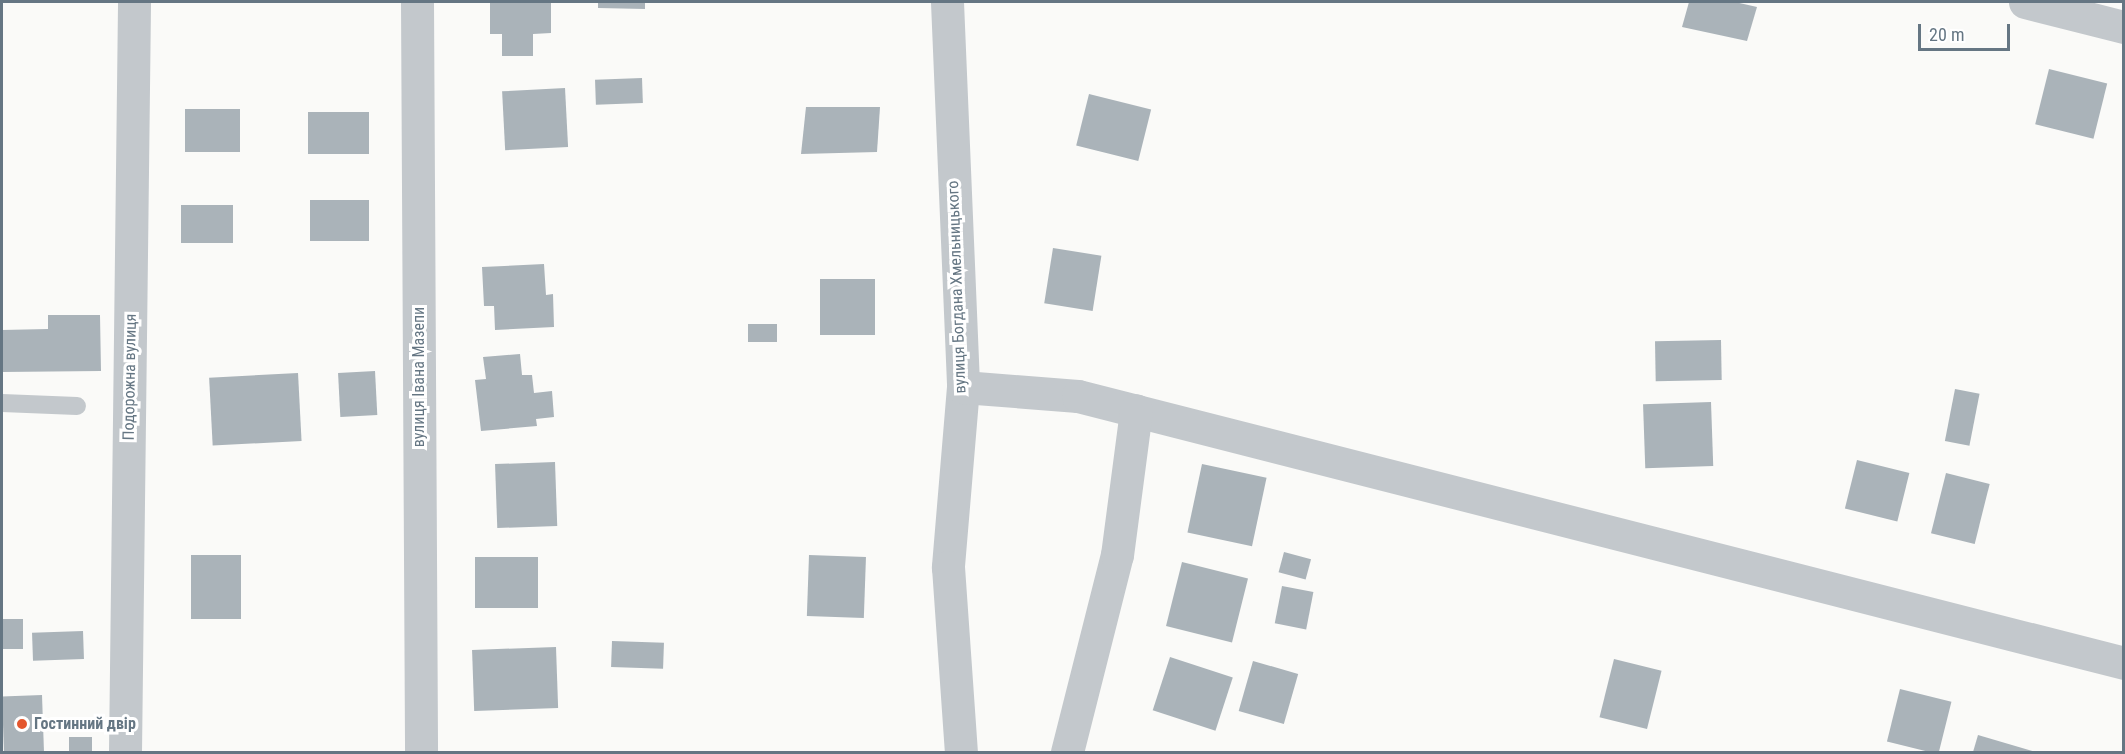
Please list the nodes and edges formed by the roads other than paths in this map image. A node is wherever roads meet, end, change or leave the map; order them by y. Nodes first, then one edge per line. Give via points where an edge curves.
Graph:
1 (134, 2) edge
2 (417, 2) edge
3 (946, 2) edge
4 (2025, 2) edge
5 (2124, 27) edge
6 (963, 387) junction
7 (2, 403) edge
8 (77, 406) dead end
9 (1136, 410) junction
10 (2124, 663) edge
11 (125, 753) edge
12 (421, 753) edge
13 (961, 753) edge
14 (1067, 753) edge

1 - 11 street, Подорожна вулиця
2 - 12 street, вулиця Івана Мазепи
3 - 6 street, вулиця Богдана Хмельницького
4 - 5 street
6 - 9 street via 1078,396
6 - 13 street, вулиця Богдана Хмельницького via 948,567
7 - 8 lane
9 - 10 street
9 - 14 street via 1117,555

